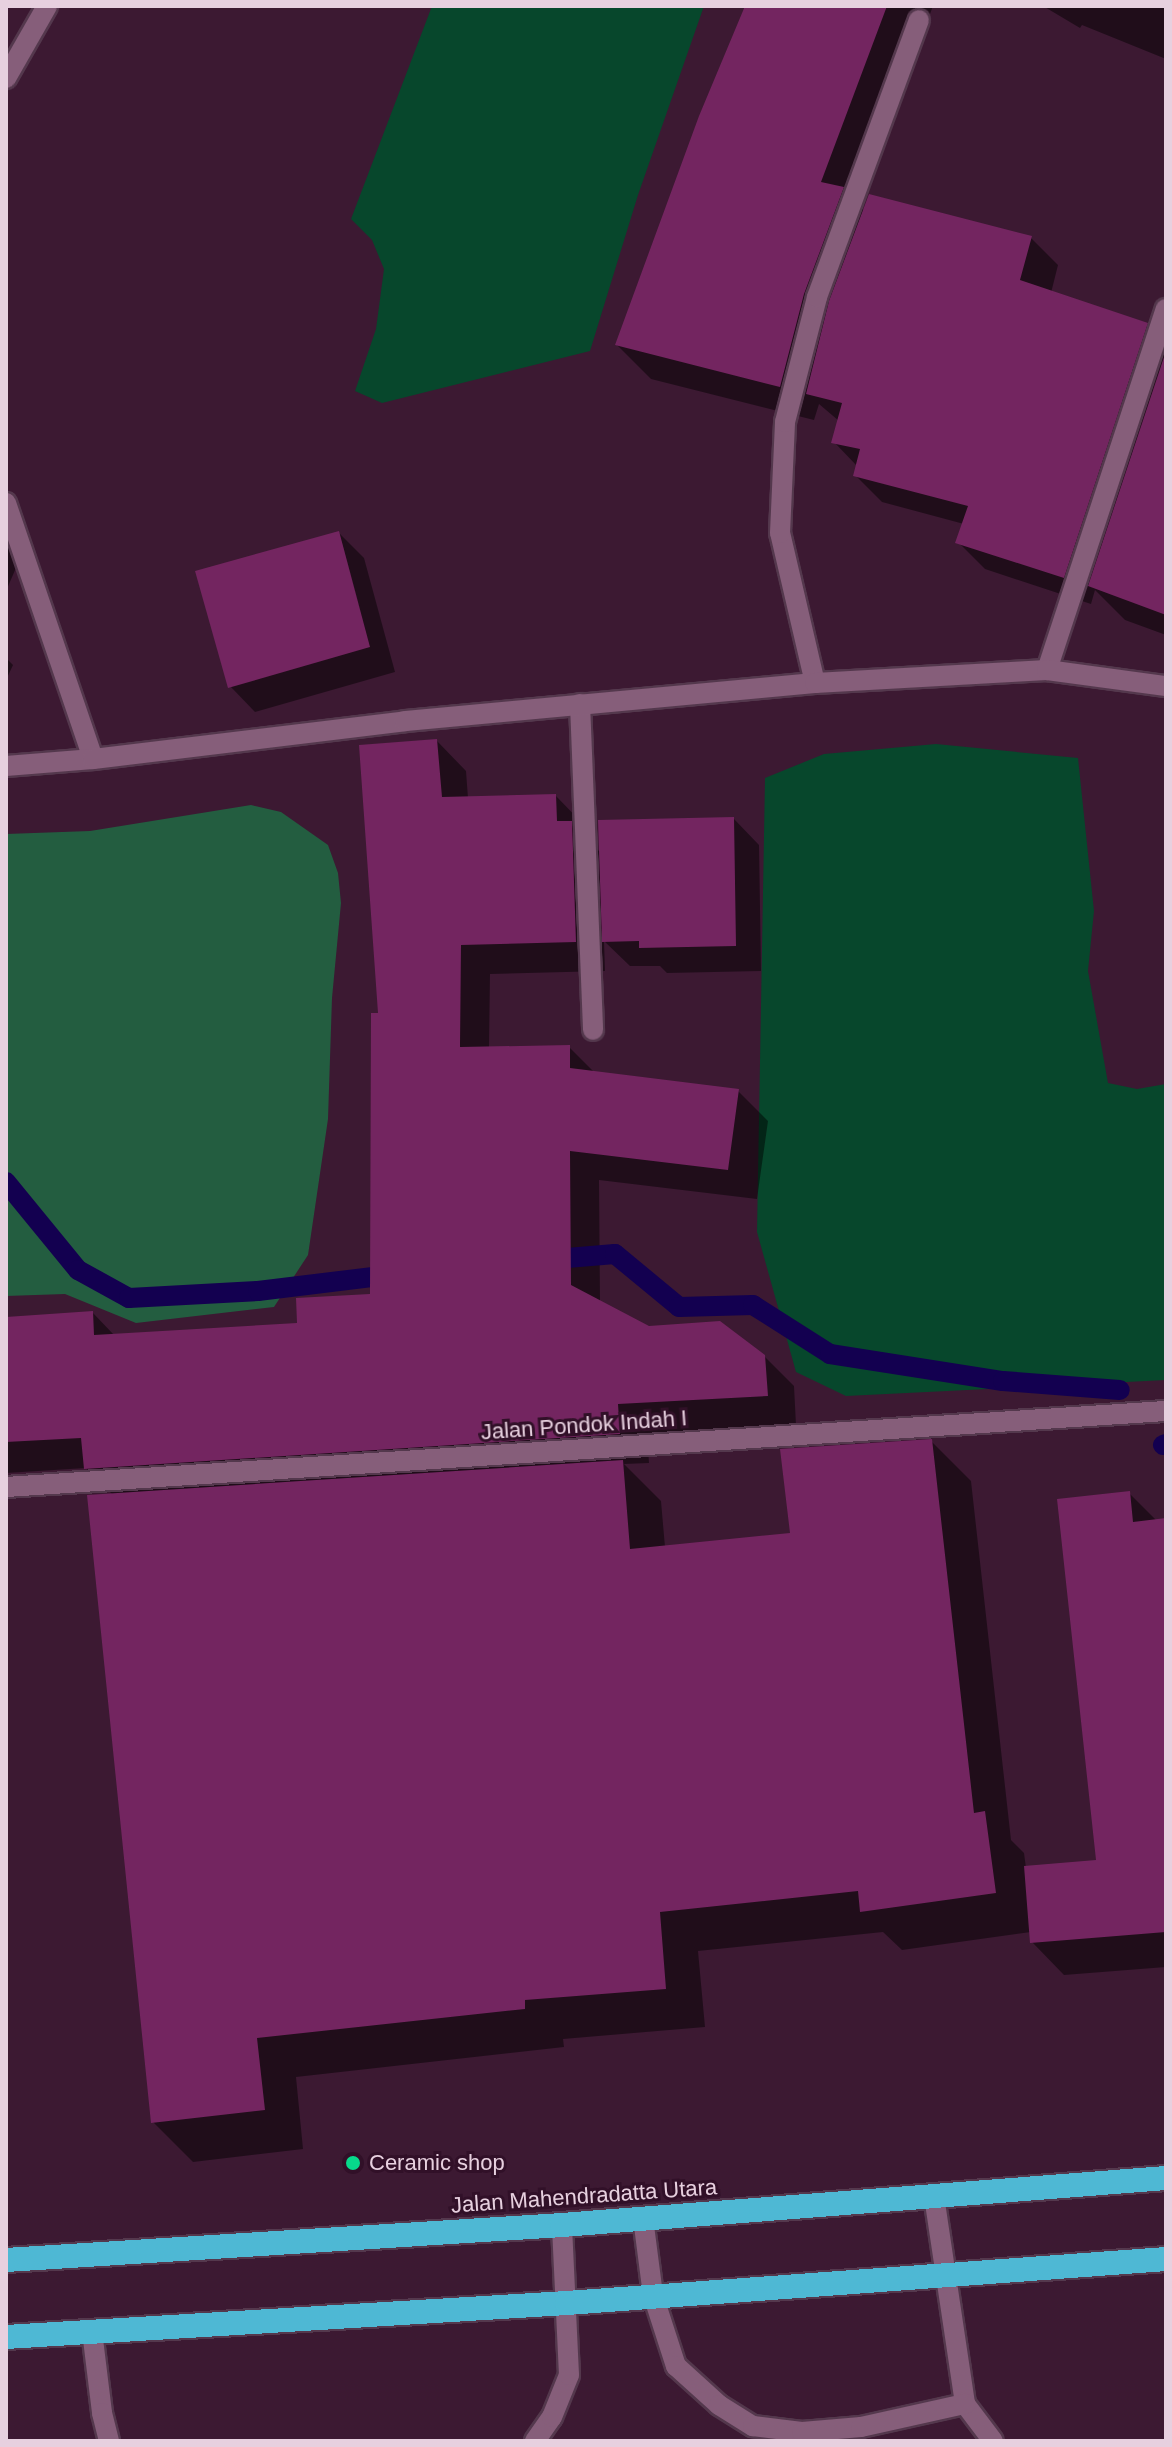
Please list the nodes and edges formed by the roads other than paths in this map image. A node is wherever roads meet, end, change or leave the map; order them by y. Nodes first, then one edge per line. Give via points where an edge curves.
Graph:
1 (47, 6) edge
2 (919, 20) dead end
3 (6, 78) edge
4 (1166, 309) edge
5 (6, 503) edge
6 (1047, 670) junction
7 (815, 683) junction
8 (1166, 686) edge
9 (580, 704) junction
10 (93, 759) junction
11 (6, 766) edge
12 (593, 1030) dead end
13 (1166, 1411) edge
14 (6, 1487) edge
15 (1166, 2178) edge
16 (934, 2196) junction
17 (643, 2218) junction
18 (562, 2225) junction
19 (1166, 2259) edge
20 (6, 2260) edge
21 (946, 2277) junction
22 (653, 2295) junction
23 (567, 2303) junction
24 (92, 2331) junction
25 (6, 2337) edge
26 (965, 2404) junction
27 (109, 2441) edge
28 (535, 2441) edge
29 (993, 2441) edge

1 - 3 street
2 - 7 street via 817,297 785,422 780,533
4 - 6 street
5 - 10 street
6 - 7 street
6 - 8 street
7 - 9 street
9 - 10 street
9 - 12 street
10 - 11 street
13 - 14 street, Jalan Pondok Indah I
15 - 16 highway, Jalan Mahendradatta Utara
16 - 17 highway, Jalan Mahendradatta Utara
16 - 21 street
17 - 18 highway, Jalan Mahendradatta Utara
17 - 22 street
18 - 20 highway, Jalan Mahendradatta Utara
18 - 23 street
19 - 21 highway
21 - 22 highway
21 - 26 street
22 - 23 highway
22 - 26 street via 676,2366 719,2405 753,2426 802,2432 861,2427
23 - 24 highway
23 - 28 street via 569,2375 552,2417
24 - 25 highway
24 - 27 street
26 - 29 street

